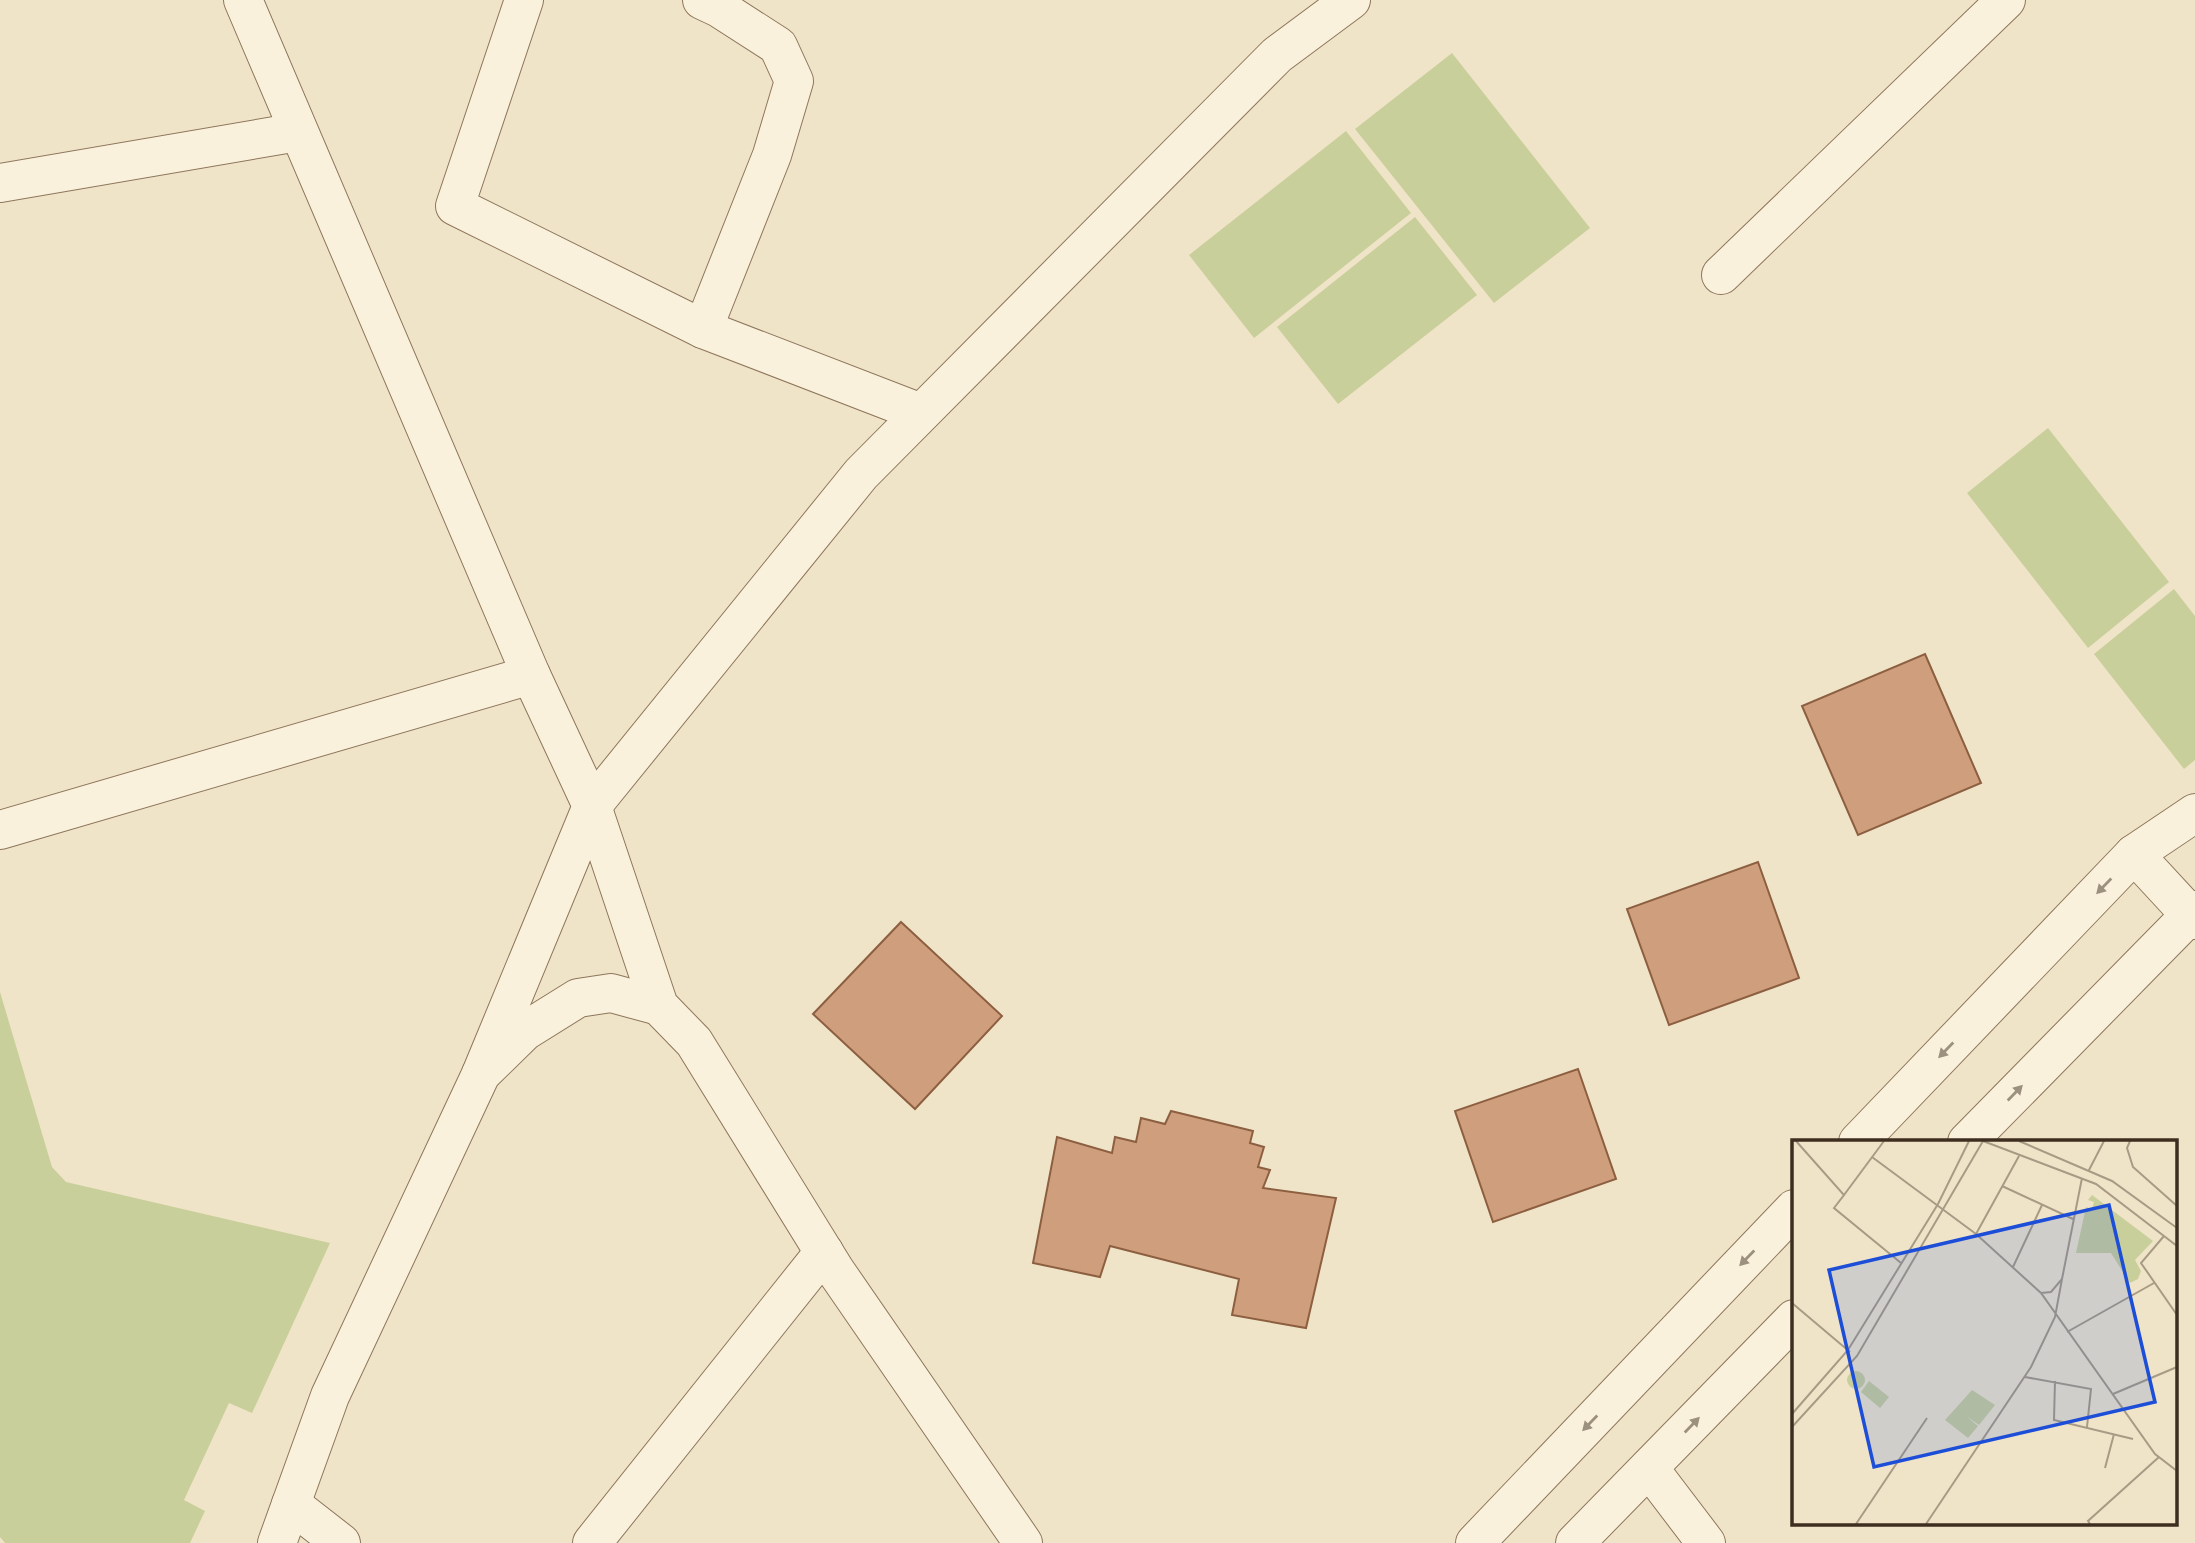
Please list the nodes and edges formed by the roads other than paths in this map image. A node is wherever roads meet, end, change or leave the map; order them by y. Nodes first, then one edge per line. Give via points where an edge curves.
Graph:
1 (243, 0) edge
2 (524, 0) edge
3 (702, 0) edge
4 (1351, 0) edge
5 (2006, 0) edge
6 (298, 132) junction
7 (0, 183) edge
8 (1721, 275) dead end
9 (703, 329) junction
10 (921, 413) junction
11 (531, 675) junction
12 (592, 806) junction
13 (2195, 813) edge
14 (0, 830) edge
15 (2134, 854) junction
16 (2193, 914) edge
17 (659, 1006) junction
18 (481, 1074) junction
19 (1860, 1140) edge
20 (1969, 1140) edge
21 (1792, 1211) edge
22 (824, 1252) junction
23 (1792, 1322) edge
24 (1649, 1468) junction
25 (291, 1504) junction
26 (277, 1543) edge
27 (341, 1543) edge
28 (592, 1543) edge
29 (1023, 1543) edge
30 (1475, 1543) edge
31 (1575, 1543) edge
32 (1706, 1543) edge

1 - 6 street
2 - 9 street via 455,206
3 - 9 street via 778,46 794,81 772,155
4 - 10 street via 1277,55
5 - 8 street
6 - 7 street
6 - 11 street
9 - 10 street
10 - 12 street via 861,474
11 - 12 street
11 - 14 street
12 - 17 street
12 - 18 street
13 - 15 street
15 - 16 street
15 -> 19 street
20 -> 16 street
17 - 18 street via 611,993 578,998 525,1031
17 - 22 street via 694,1042
18 - 25 street via 330,1396
21 -> 30 street
22 - 28 street
22 - 29 street
24 -> 23 street
24 - 31 street
24 - 32 street
25 - 26 street
25 - 27 street

